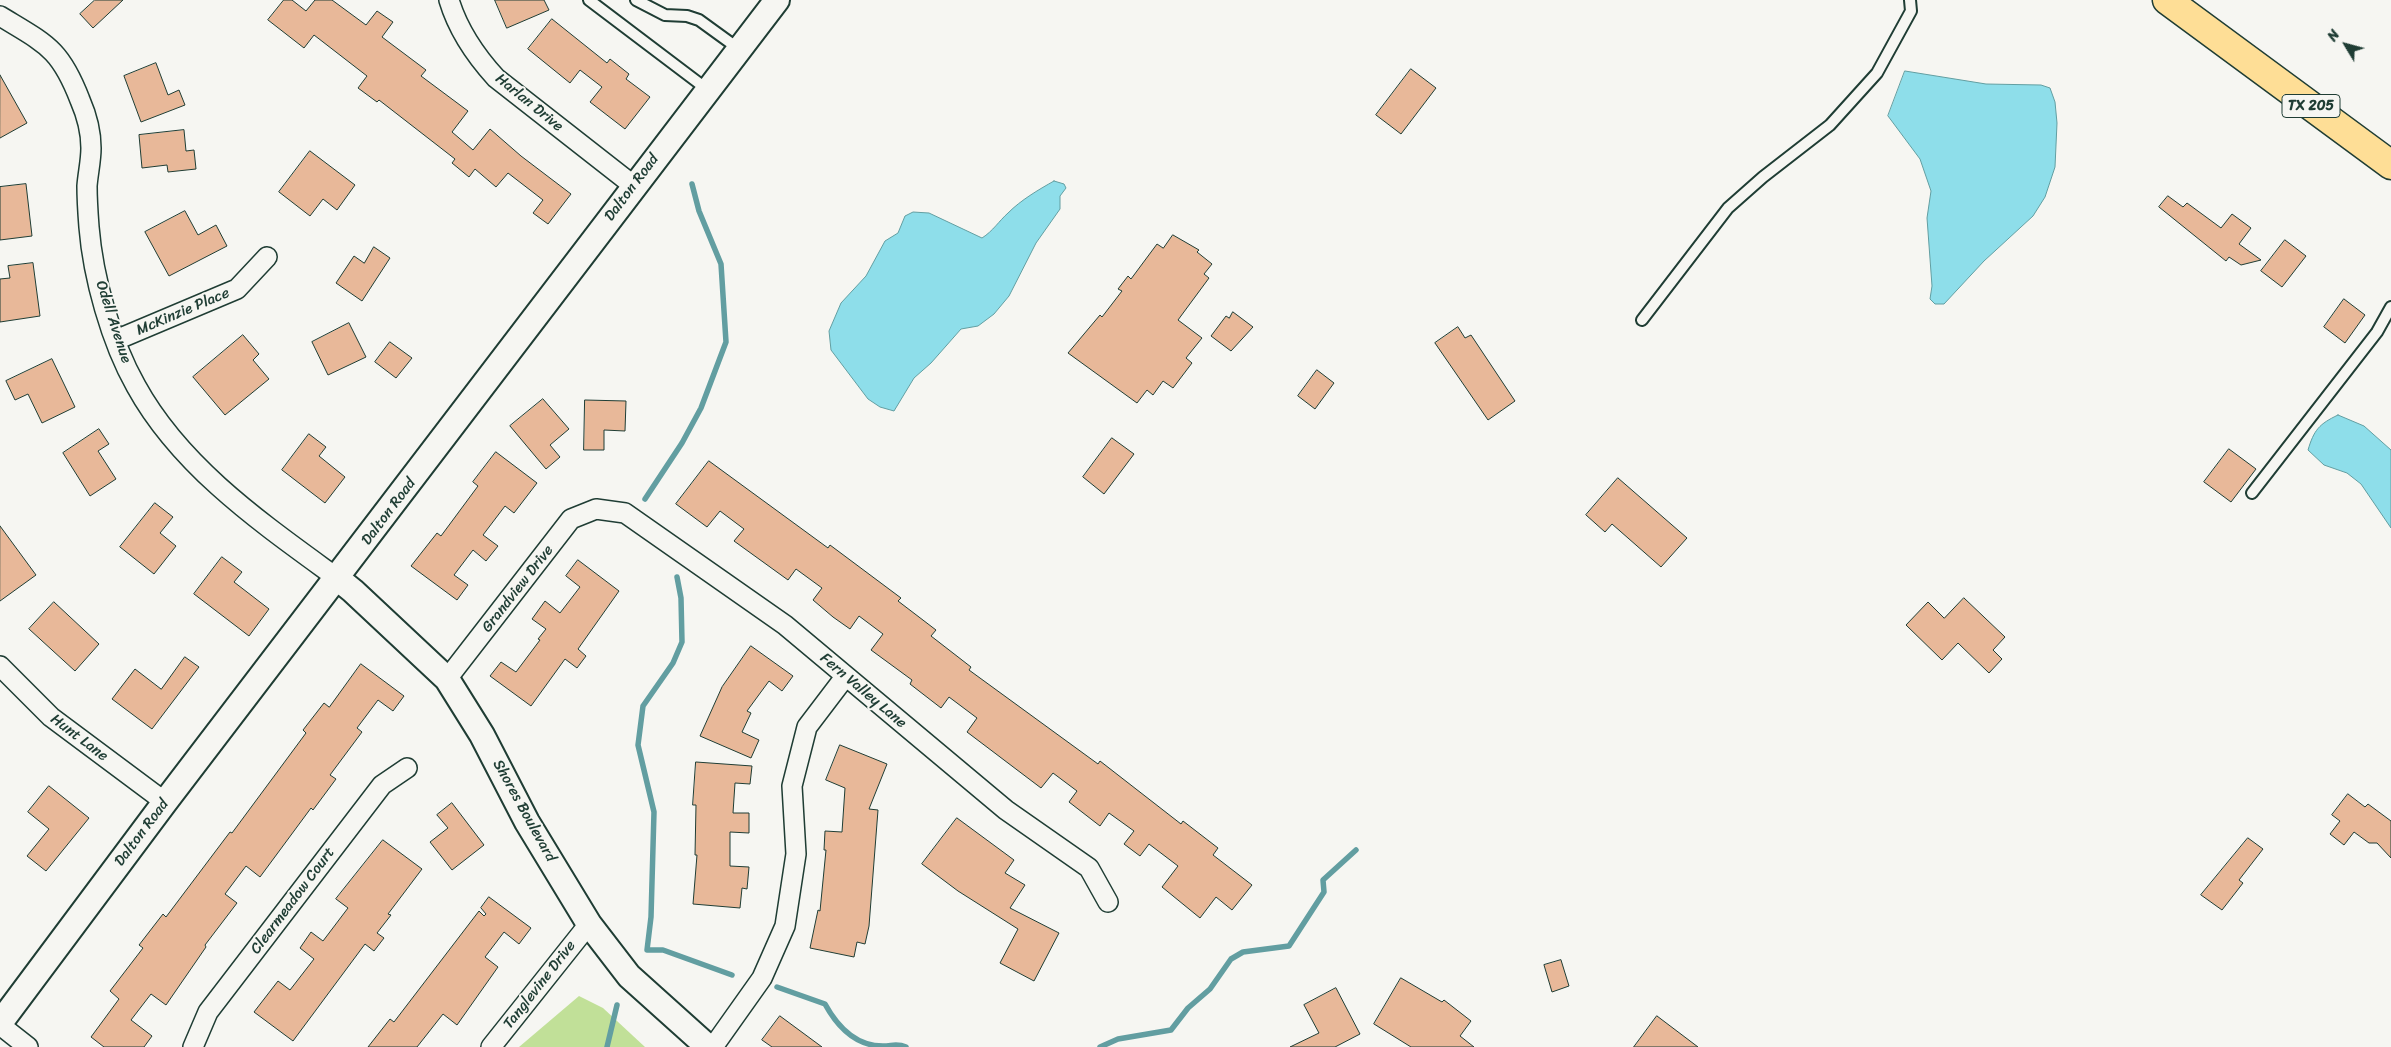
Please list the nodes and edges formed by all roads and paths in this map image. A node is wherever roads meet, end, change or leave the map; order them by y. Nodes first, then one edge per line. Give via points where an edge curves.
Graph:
1 (449, 0) edge
2 (589, 0) edge
3 (636, 0) edge
4 (777, 0) edge
5 (1910, 0) edge
6 (2167, 0) edge
7 (0, 16) edge
8 (739, 49) junction
9 (708, 90) junction
10 (2391, 165) edge
11 (634, 186) junction
12 (268, 257) dead end
13 (2391, 307) edge
14 (1642, 320) dead end
15 (116, 340) junction
16 (2252, 493) dead end
17 (596, 509) joint
18 (336, 578) junction
19 (0, 666) edge
20 (845, 677) junction
21 (448, 679) junction
22 (408, 768) dead end
23 (165, 802) junction
24 (1108, 902) dead end
25 (589, 924) junction
26 (0, 1024) edge
27 (28, 1047) edge
28 (193, 1047) edge
29 (491, 1047) edge
30 (708, 1047) edge
31 (713, 1047) edge

1 - 11 street, Harlan Drive via 467,41 496,78
2 - 9 lane
3 - 8 lane via 665,15 699,20
4 - 8 street, Dalton Road
5 - 14 lane via 1911,10 1878,73 1830,125 1728,208
6 - 10 main road, TX 205
7 - 15 street, Odell Avenue via 40,40 57,55 69,72 86,115 91,147 87,187 94,263
8 - 9 street, Dalton Road
9 - 11 street, Dalton Road
11 - 18 street, Dalton Road
12 - 15 street, McKinzie Place via 237,289
13 - 16 lane via 2377,332
15 - 18 street, Odell Avenue via 135,386 161,426 185,453 230,497
17 - 20 street, Fern Valley Lane via 625,513 785,625
17 - 21 street, Grandview Drive via 572,520
18 - 21 street, Shores Boulevard
18 - 23 street, Dalton Road
19 - 23 street, Hunt Lane via 51,718
20 - 24 street, Fern Valley Lane via 1006,810 1089,868
20 - 31 street via 807,727 792,786 796,854 785,926 762,978
21 - 25 street, Shores Boulevard via 482,735 527,822
22 - 28 street, Clearmeadow Court via 382,785 208,1012
23 - 26 street, Dalton Road
25 - 29 street, Tanglevine Drive
25 - 30 street, Shores Boulevard via 628,976
26 - 27 street

